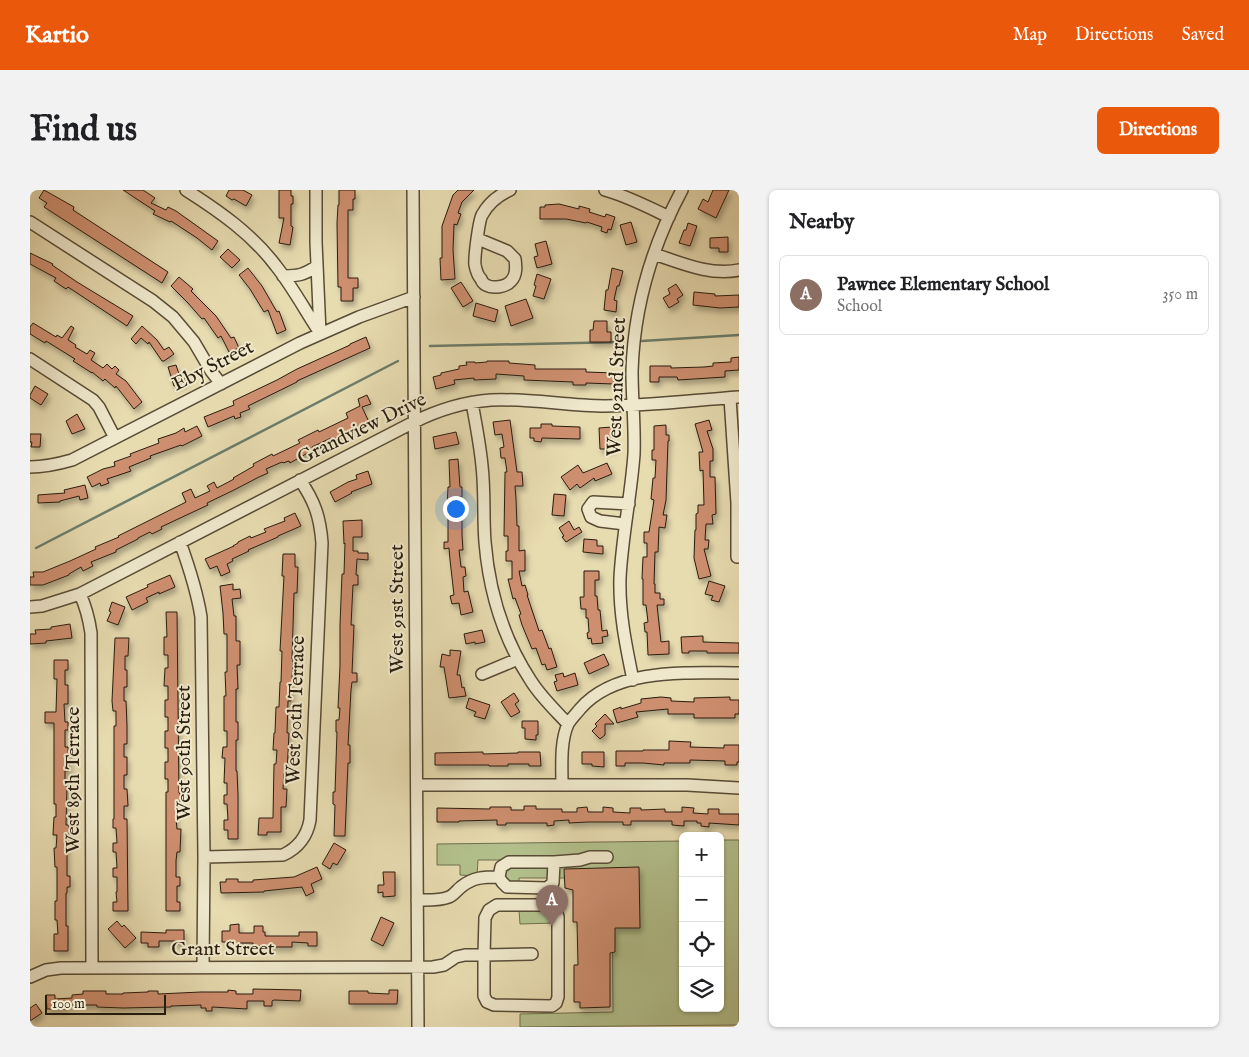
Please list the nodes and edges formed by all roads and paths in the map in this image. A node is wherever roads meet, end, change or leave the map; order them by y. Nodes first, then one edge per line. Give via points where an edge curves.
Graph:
1 (186, 190) edge
2 (316, 190) edge
3 (413, 190) edge
4 (510, 190) edge
5 (605, 190) edge
6 (682, 190) edge
7 (198, 194) edge
8 (668, 217) junction
9 (30, 222) edge
10 (478, 239) junction
11 (654, 254) junction
12 (317, 266) junction
13 (739, 270) edge
14 (283, 276) junction
15 (414, 297) junction
16 (320, 333) junction
17 (30, 359) edge
18 (221, 384) junction
19 (734, 398) edge
20 (472, 403) junction
21 (633, 405) junction
22 (414, 422) junction
23 (115, 438) junction
24 (30, 467) edge
25 (300, 480) junction
26 (628, 504) junction
27 (625, 524) junction
28 (180, 542) junction
29 (737, 557) dead end
30 (80, 594) junction
31 (30, 607) edge
32 (518, 659) junction
33 (739, 673) edge
34 (482, 674) dead end
35 (633, 680) junction
36 (568, 724) junction
37 (562, 785) junction
38 (416, 786) junction
39 (739, 788) edge
40 (204, 857) junction
41 (607, 857) dead end
42 (554, 862) junction
43 (499, 877) junction
44 (417, 900) junction
45 (532, 954) dead end
46 (484, 955) junction
47 (418, 966) junction
48 (203, 967) junction
49 (92, 968) junction
50 (30, 977) edge
51 (418, 1027) edge

1 - 7 street
2 - 12 street
3 - 15 street, West 91st Street
4 - 10 street via 484,211
5 - 8 street
6 - 8 street, West 92nd Street
7 - 14 street via 248,236
8 - 11 street, West 92nd Street
9 - 18 street via 153,301 194,342
10 - 10 street via 475,268 480,279 486,285 506,285 516,269 515,259 506,251
11 - 13 street via 692,267
11 - 21 street, West 92nd Street via 636,322
12 - 14 street via 298,276
12 - 16 street
14 - 16 street
15 - 16 street, Eby Street
15 - 22 street, West 91st Street
16 - 18 street, Eby Street
17 - 23 street via 93,400
18 - 23 street, Eby Street
19 - 21 street, Grandview Drive
19 - 29 street
20 - 21 street, Grandview Drive via 512,400 588,406
20 - 22 street, Grandview Drive via 450,407
20 - 32 street via 482,466 489,573 504,629
21 - 26 street, West 92nd Street via 634,453
22 - 25 street, Grandview Drive
22 - 38 street, West 91st Street
23 - 24 street, Eby Street via 72,460
25 - 28 street, Grandview Drive
25 - 40 street, West 90th Terrace via 318,512 322,543 308,830 300,844 282,855
26 - 27 street, West 92nd Street
26 - 27 street via 593,502 588,510 591,518
27 - 35 street, West 92nd Street via 621,604
28 - 30 street, Grandview Drive
28 - 40 street, West 90th Street via 194,580 202,617
30 - 31 street, Grandview Drive
30 - 49 street, West 89th Terrace via 91,633
32 - 34 street
32 - 36 street via 544,699
33 - 35 street via 683,673
35 - 36 street via 594,697
36 - 37 street via 563,744
37 - 38 street
37 - 39 street
38 - 44 street, West 91st Street
40 - 48 street, West 90th Street
41 - 42 street
42 - 43 street via 509,862 501,867
42 - 43 street via 553,883 548,888 507,887
43 - 44 street via 473,879 442,899
44 - 47 street, West 91st Street
45 - 46 street, Grant Street
46 - 46 street via 488,910 496,905 547,905 556,910 556,1003 552,1006 494,1005 487,1002 484,996
46 - 47 street, Grant Street via 456,957 444,965 433,967
47 - 48 street, Grant Street
47 - 51 street, West 91st Street
48 - 49 street, Grant Street
49 - 50 street, Grant Street via 46,970

